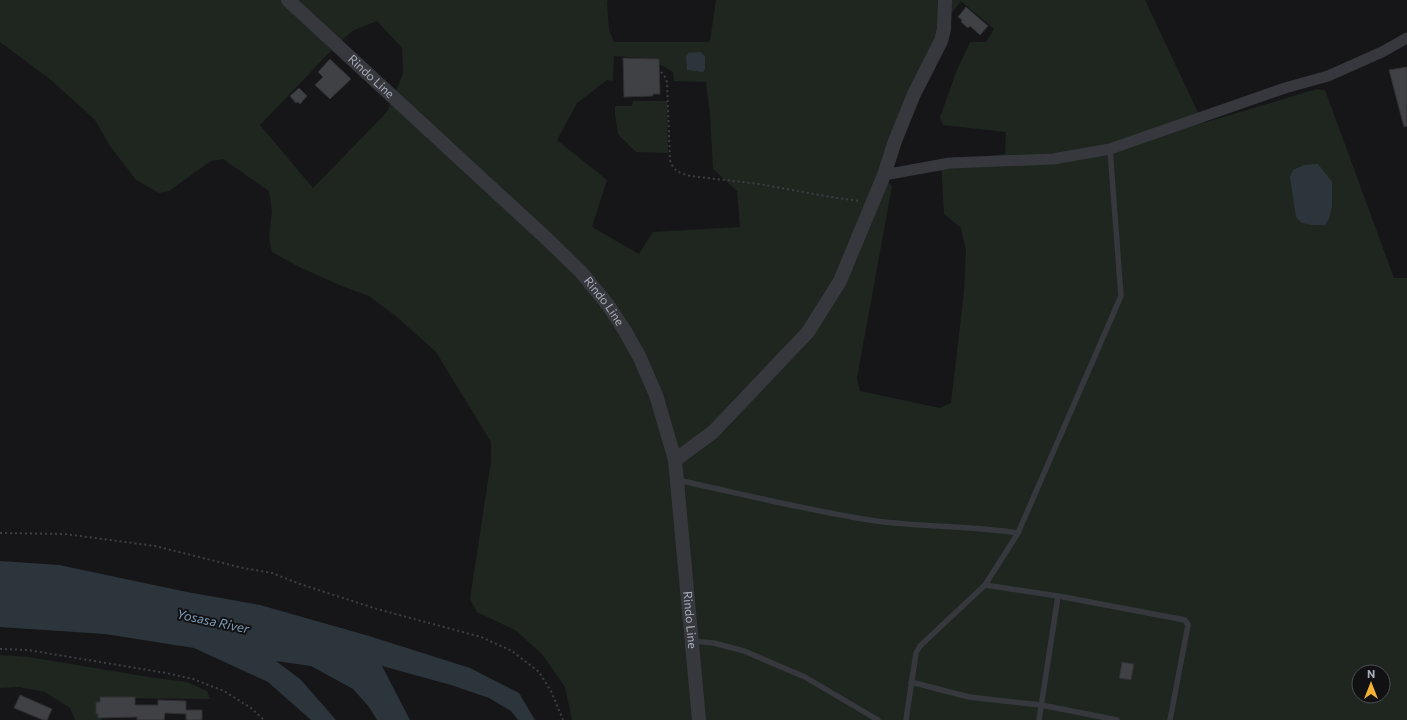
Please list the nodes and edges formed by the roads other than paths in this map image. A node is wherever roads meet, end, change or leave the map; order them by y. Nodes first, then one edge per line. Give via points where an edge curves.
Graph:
1 (288, 0) edge
2 (945, 0) edge
3 (1407, 38) edge
4 (1110, 149) junction
5 (884, 175) junction
6 (675, 460) junction
7 (677, 480) junction
8 (1018, 533) junction
9 (985, 585) junction
10 (1058, 596) junction
11 (692, 641) junction
12 (911, 682) junction
13 (1042, 705) junction
14 (699, 720) edge
15 (878, 720) edge
16 (906, 720) edge
17 (1039, 720) edge
18 (1117, 720) edge
19 (1170, 720) edge

1 - 6 street, Rindo Line via 581,272 608,305 640,358 656,395
2 - 5 street via 941,41 914,94
3 - 4 street via 1328,76 1285,88
4 - 5 street via 1053,158 950,163
4 - 8 lane via 1121,296
5 - 6 street via 840,281 808,332 713,432
6 - 7 street, Rindo Line
7 - 8 lane via 794,506 875,520
7 - 11 street, Rindo Line
8 - 9 lane
9 - 10 lane
9 - 12 lane via 920,646 916,653
10 - 13 lane
10 - 19 lane via 1185,620 1188,625
11 - 14 street, Rindo Line
11 - 15 lane via 714,643 744,651 805,677
12 - 13 lane via 969,697
12 - 16 lane
13 - 17 lane
13 - 18 lane

